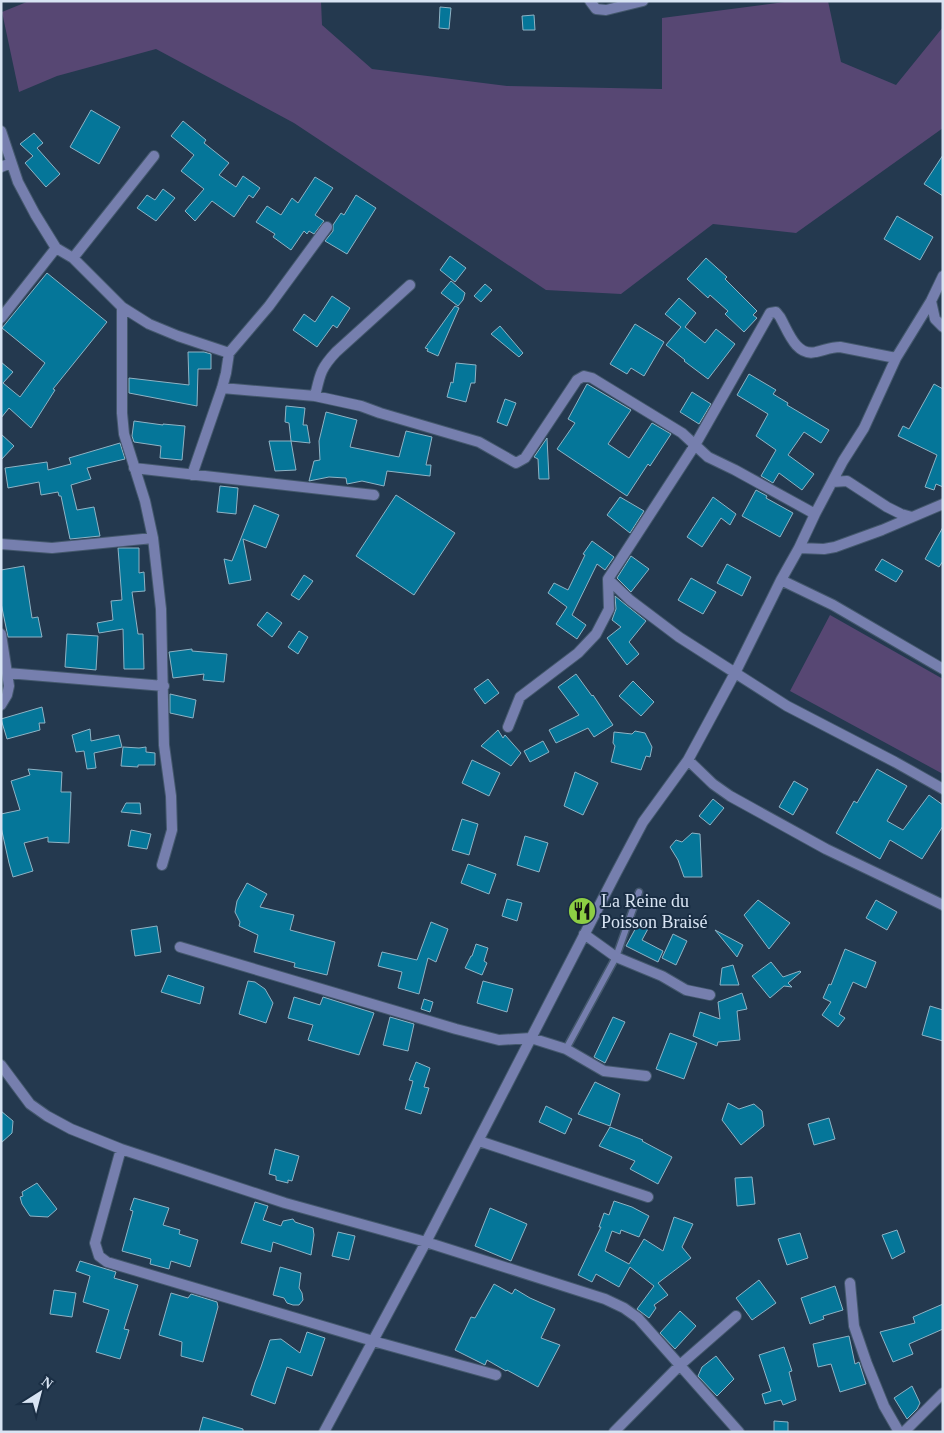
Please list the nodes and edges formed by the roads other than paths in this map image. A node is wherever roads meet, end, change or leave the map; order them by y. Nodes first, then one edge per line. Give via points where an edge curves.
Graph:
1 (590, 1) edge
2 (643, 1) edge
3 (1, 131) edge
4 (154, 156) dead end
5 (6, 165) edge
6 (327, 227) dead end
7 (56, 248) junction
8 (73, 258) junction
9 (943, 276) edge
10 (410, 285) dead end
11 (931, 301) junction
12 (122, 307) junction
13 (1, 318) edge
14 (943, 327) edge
15 (229, 353) junction
16 (896, 358) junction
17 (222, 388) junction
18 (315, 396) junction
19 (694, 445) junction
20 (134, 468) junction
21 (192, 475) junction
22 (832, 482) junction
23 (374, 495) dead end
24 (943, 504) edge
25 (815, 514) junction
26 (912, 517) junction
27 (153, 538) junction
28 (1, 544) edge
29 (798, 548) junction
30 (608, 579) junction
31 (781, 580) junction
32 (1, 634) edge
33 (943, 669) edge
34 (6, 673) junction
35 (735, 673) junction
36 (164, 686) junction
37 (1, 705) edge
38 (508, 727) dead end
39 (688, 760) junction
40 (943, 788) edge
41 (162, 865) dead end
42 (639, 892) dead end
43 (943, 905) edge
44 (584, 934) junction
45 (180, 947) dead end
46 (616, 957) junction
47 (710, 995) dead end
48 (531, 1038) junction
49 (566, 1049) junction
50 (1, 1065) edge
51 (646, 1076) dead end
52 (478, 1141) junction
53 (121, 1149) junction
54 (648, 1197) dead end
55 (426, 1242) junction
56 (850, 1284) dead end
57 (736, 1316) dead end
58 (373, 1341) junction
59 (680, 1365) junction
60 (496, 1375) dead end
61 (943, 1393) edge
62 (330, 1429) edge
63 (614, 1432) edge
64 (739, 1432) edge
65 (899, 1432) edge
66 (904, 1432) edge

1 - 2 street via 596,9 606,10
3 - 5 street
4 - 8 street
5 - 7 street
6 - 15 street via 270,306
7 - 8 street
7 - 13 street
8 - 12 street
9 - 11 street
10 - 18 street via 325,363
11 - 14 street via 935,318
11 - 16 street
12 - 15 street via 148,324
12 - 20 street via 122,413 124,434
15 - 17 street
16 - 19 street via 840,347 806,354 799,349 776,312 770,313
16 - 22 street via 864,428
17 - 18 street
17 - 21 street
18 - 19 street via 361,406 479,442 516,463 525,458 577,380 584,376 682,433
19 - 25 street via 708,457
19 - 30 street
20 - 21 street
20 - 27 street
21 - 23 street
22 - 25 street
22 - 26 street via 847,481 887,507
24 - 26 street
25 - 29 street
26 - 29 street via 835,547
27 - 28 street via 52,548
27 - 36 street via 162,609
29 - 31 street
30 - 35 street via 671,632
30 - 38 street via 609,609 596,634 578,653 520,697
31 - 33 street via 833,605
31 - 35 street
32 - 34 street
34 - 36 street
34 - 37 street via 9,686
35 - 39 street
35 - 40 street via 787,706
36 - 41 street via 164,745 172,830
39 - 43 street via 730,796 826,849
39 - 44 street via 644,822
42 - 46 lane
44 - 46 street
44 - 48 street
45 - 48 street via 473,1034 499,1040
46 - 47 street via 686,990
46 - 49 lane
48 - 49 street
48 - 52 street
49 - 51 street via 604,1070
50 - 53 street via 30,1104 47,1116
52 - 54 street
52 - 55 street
53 - 55 street via 284,1203
53 - 58 street via 95,1243 99,1256 107,1262
55 - 58 street
55 - 59 street via 624,1308 638,1318
56 - 65 street via 854,1326 884,1406
57 - 59 street
58 - 60 street
58 - 62 street
59 - 63 street
59 - 64 street
61 - 66 street

